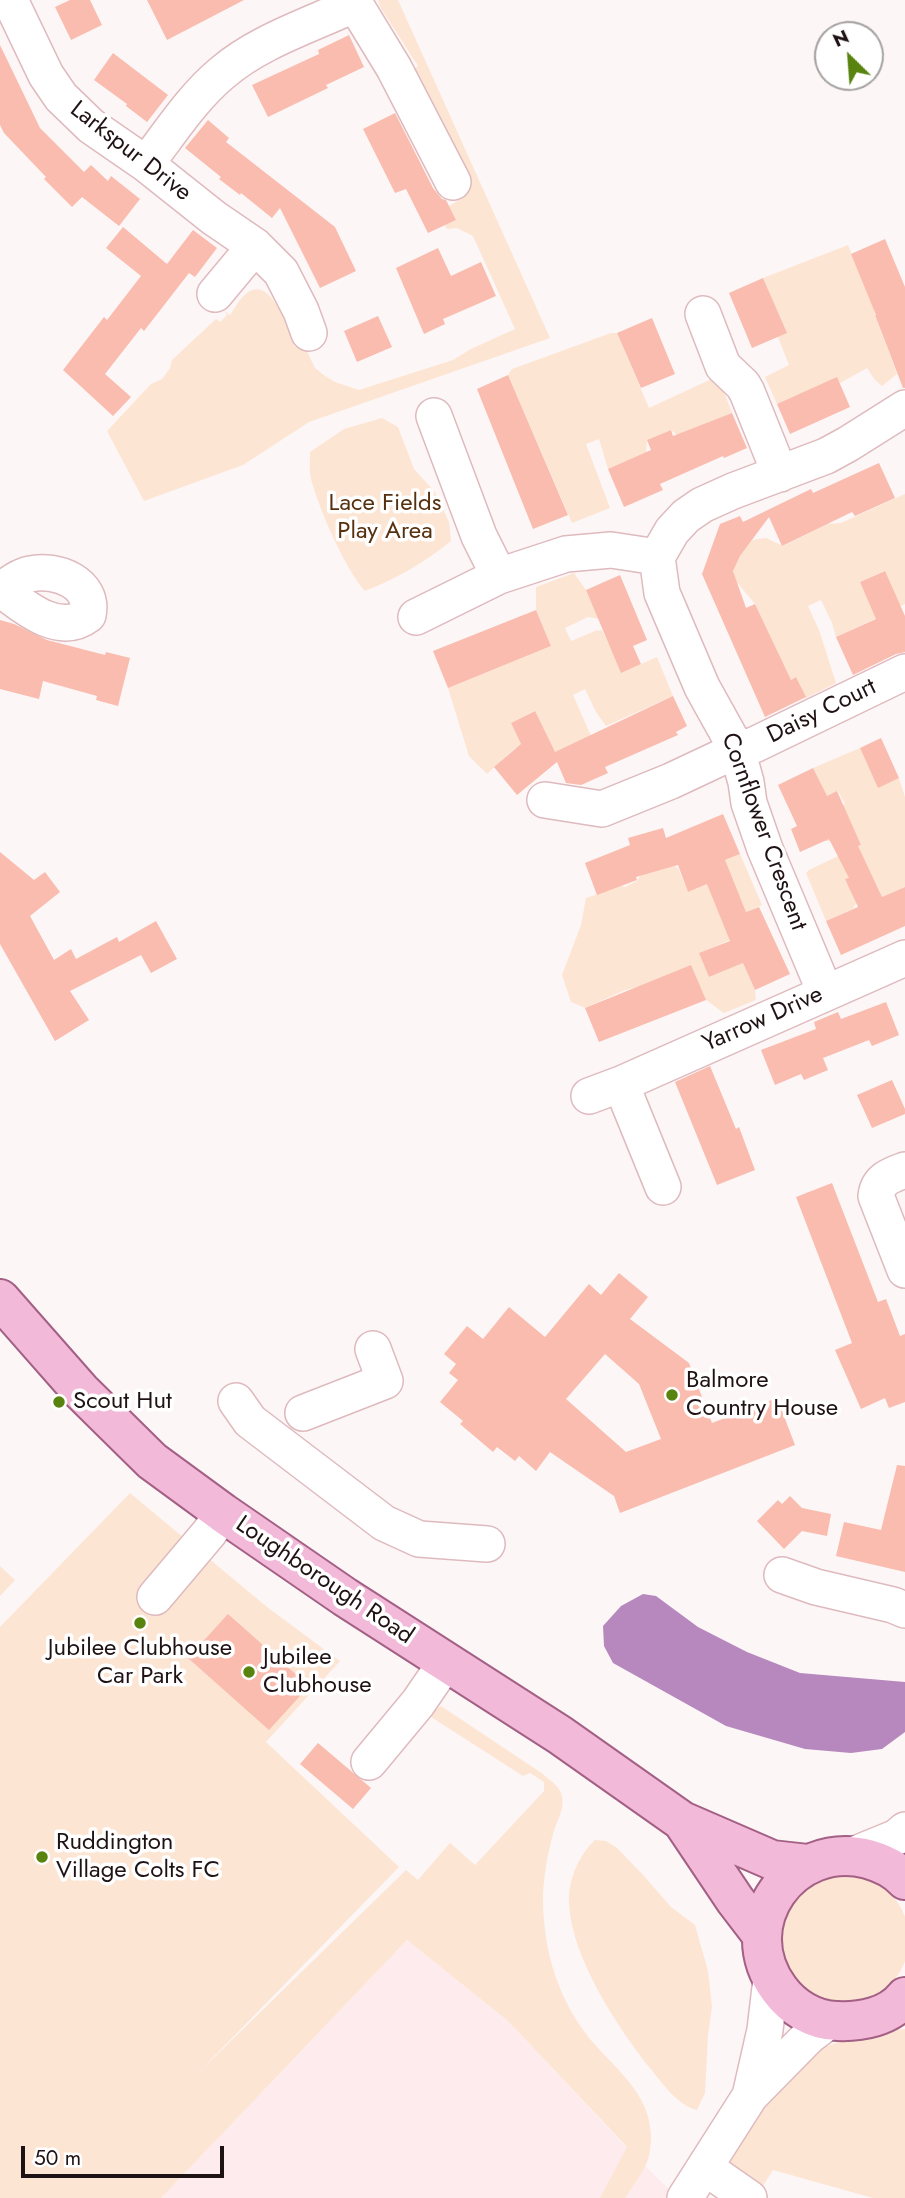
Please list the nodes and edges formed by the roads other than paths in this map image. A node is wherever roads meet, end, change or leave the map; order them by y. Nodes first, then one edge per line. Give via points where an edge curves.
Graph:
1 (10, 0) edge
2 (355, 2) edge
3 (146, 164) junction
4 (453, 182) dead end
5 (255, 246) junction
6 (215, 294) dead end
7 (703, 314) dead end
8 (309, 333) dead end
9 (905, 408) edge
10 (435, 434) dead end
11 (780, 474) junction
12 (657, 557) junction
13 (499, 576) junction
14 (416, 617) dead end
15 (905, 672) edge
16 (737, 750) junction
17 (545, 800) dead end
18 (902, 967) edge
19 (825, 992) junction
20 (905, 1170) edge
21 (663, 1187) dead end
22 (905, 1270) edge
23 (0, 1299) edge
24 (373, 1349) dead end
25 (236, 1401) dead end
26 (303, 1413) dead end
27 (223, 1513) junction
28 (487, 1544) dead end
29 (782, 1575) dead end
30 (155, 1597) dead end
31 (905, 1610) edge
32 (446, 1662) junction
33 (369, 1762) dead end
34 (682, 1821) junction
35 (905, 1830) edge
36 (853, 1855) junction
37 (808, 1864) junction
38 (905, 1880) edge
39 (761, 1934) junction
40 (771, 1979) junction
41 (904, 1999) edge
42 (829, 2021) junction
43 (750, 2096) junction
44 (706, 2168) junction
45 (685, 2198) edge
46 (749, 2198) edge

1 - 3 street, Larkspur Drive via 61,97 91,126
2 - 3 street via 252,51 222,73
2 - 4 street
3 - 5 street, Larkspur Drive
5 - 6 street
5 - 8 street, Larkspur Drive via 281,272
7 - 11 street via 723,366 747,392
9 - 11 street via 826,456
10 - 13 street
11 - 12 street via 702,505 672,531
12 - 13 street via 611,550 565,554
12 - 16 street, Cornflower Crescent via 662,593 679,636
13 - 14 street
15 - 16 street, Daisy Court via 754,746
16 - 17 street, Daisy Court via 602,808
16 - 19 street, Cornflower Crescent via 765,849
18 - 19 street, Yarrow Drive
19 - 21 street, Yarrow Drive via 605,1090
20 - 22 street via 882,1180 876,1196
23 - 27 main road, Loughborough Road via 81,1391 152,1461
24 - 26 street via 385,1381
25 - 28 street via 250,1422 384,1523 419,1539
27 - 30 street
27 - 32 main road, Loughborough Road
29 - 31 street via 812,1599 893,1605
32 - 33 street
32 - 34 main road, Loughborough Road
34 - 37 main road, Loughborough Road via 772,1860
34 - 39 main road, Loughborough Road
35 - 36 street
36 - 37 main road
36 - 38 main road via 880,1862
37 - 39 main road via 788,1877 769,1903
39 - 40 main road
40 - 42 main road via 796,2006
40 - 43 street
41 - 42 main road via 880,2015 855,2022
42 - 43 street
43 - 44 street
44 - 45 street
44 - 46 street

